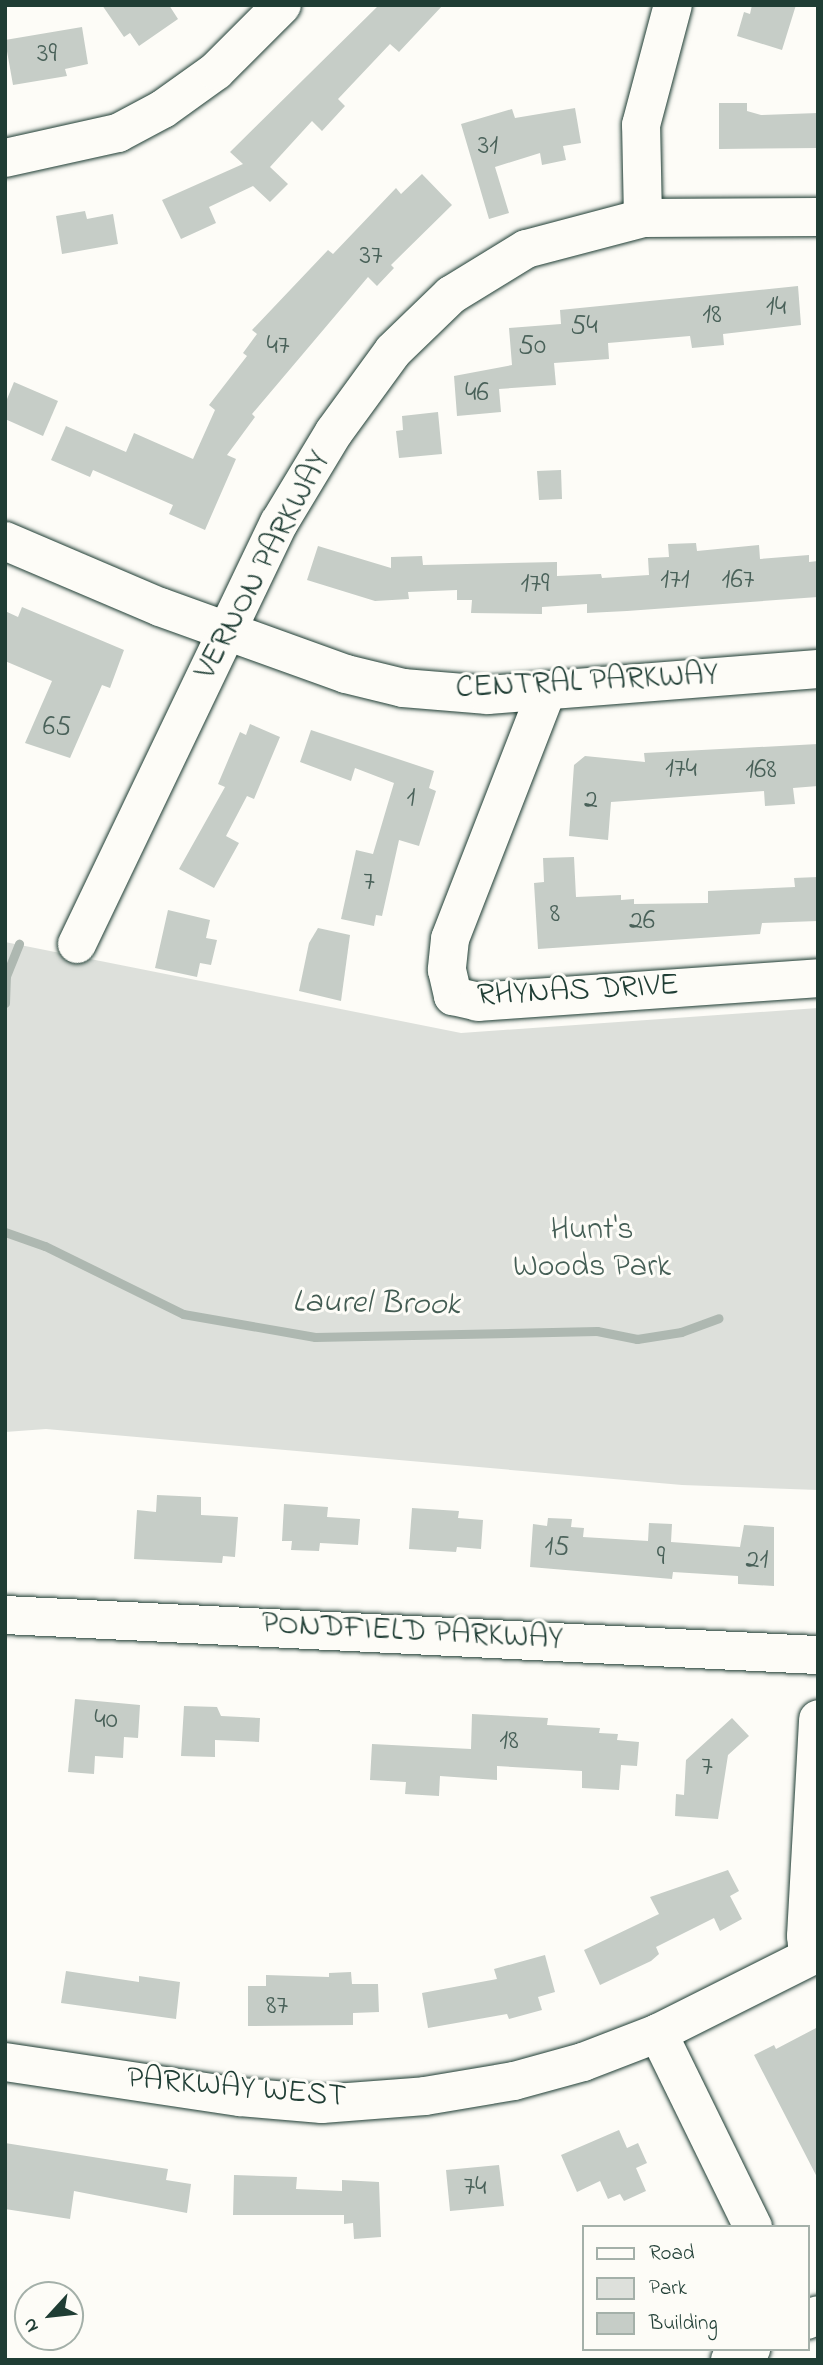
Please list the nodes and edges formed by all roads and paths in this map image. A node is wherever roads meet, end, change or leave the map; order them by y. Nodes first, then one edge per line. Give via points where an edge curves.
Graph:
1 (282, 5) edge
2 (673, 5) edge
3 (5, 158) edge
4 (818, 217) edge
5 (643, 218) junction
6 (5, 541) edge
7 (227, 631) junction
8 (818, 669) edge
9 (547, 690) junction
10 (77, 944) dead end
11 (818, 978) edge
12 (5, 1615) edge
13 (818, 1655) edge
14 (818, 1718) edge
15 (813, 1955) edge
16 (658, 2033) junction
17 (5, 2062) edge
18 (752, 2225) edge
19 (746, 2351) edge
20 (730, 2360) edge

1 - 3 street via 216,71 118,133
2 - 5 street via 641,125
4 - 5 street, VERNON PARKWAY
5 - 7 street, VERNON PARKWAY via 526,249 489,268 451,295 393,351 334,432 279,523
6 - 7 street, CENTRAL PARKWAY
7 - 9 street, CENTRAL PARKWAY via 346,674 403,688 488,695
7 - 10 street, VERNON PARKWAY
8 - 9 street, CENTRAL PARKWAY
9 - 11 street, RHYNAS DRIVE via 450,939 447,970 453,996 478,1002
12 - 13 street, PONDFIELD PARKWAY
14 - 15 street via 806,1922
15 - 16 street, PARKWAY WEST
16 - 17 street, PARKWAY WEST via 583,2062 514,2081 425,2096 322,2104 240,2097
16 - 18 street
19 - 20 street

